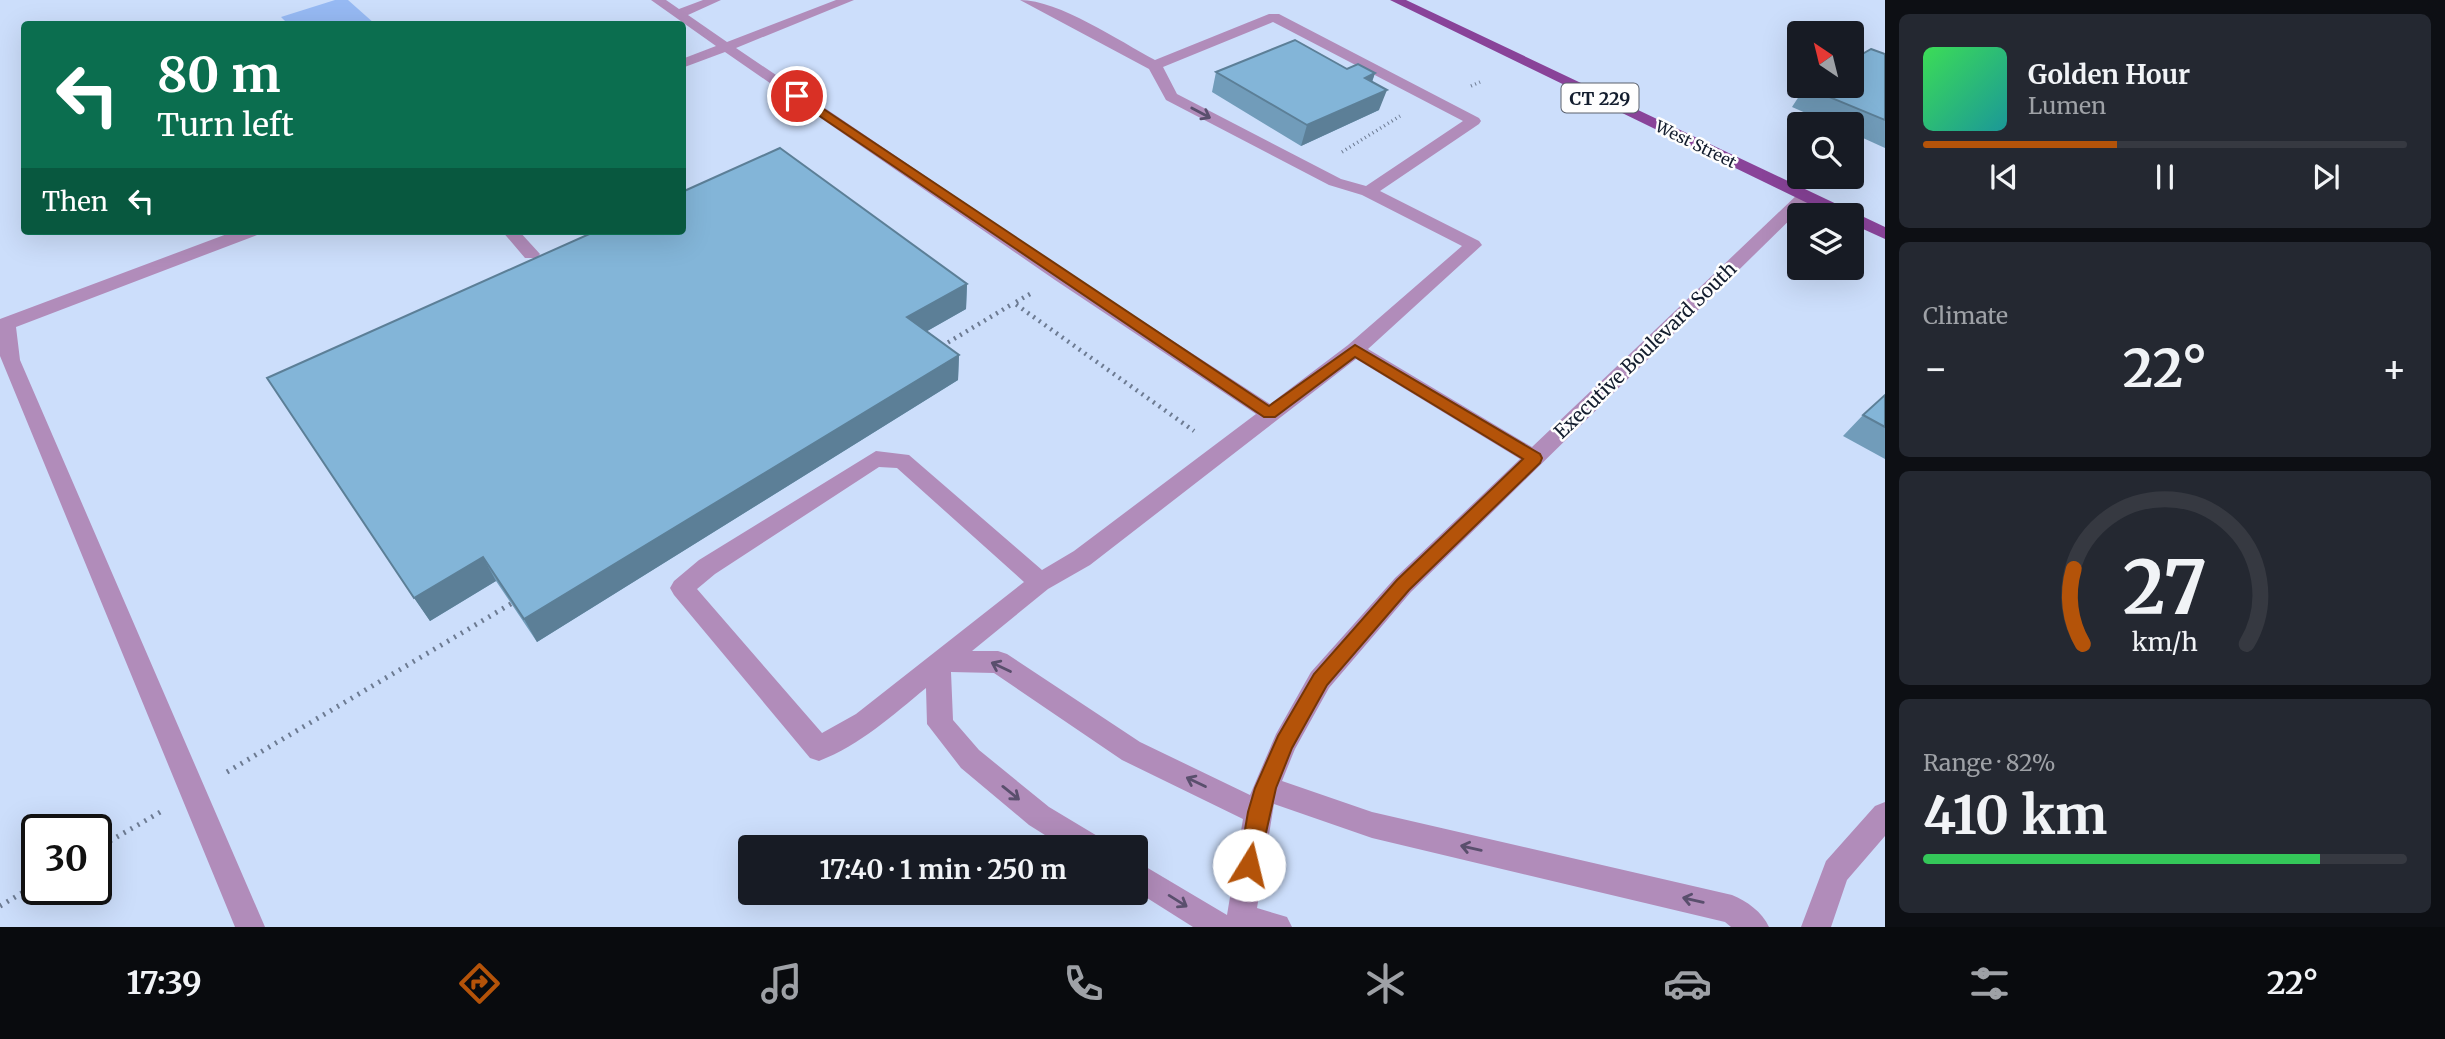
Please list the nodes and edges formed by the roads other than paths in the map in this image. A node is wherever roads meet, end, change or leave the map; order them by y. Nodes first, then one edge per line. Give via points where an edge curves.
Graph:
1 (657, 0) edge
2 (715, 0) edge
3 (848, 0) edge
4 (1026, 0) edge
5 (1396, 0) edge
6 (678, 14) junction
7 (726, 47) junction
8 (686, 62) edge
9 (1155, 66) junction
10 (1377, 186) junction
11 (1805, 196) junction
12 (1820, 203) edge
13 (1864, 224) edge
14 (1885, 234) edge
15 (241, 235) edge
16 (514, 235) edge
17 (531, 254) dead end
18 (3, 326) edge
19 (1355, 350) junction
20 (1269, 413) junction
21 (1534, 458) junction
22 (1040, 582) junction
23 (938, 661) junction
24 (1262, 800) junction
25 (1885, 815) edge
26 (1070, 835) edge
27 (1148, 881) edge
28 (1233, 924) edge
29 (250, 927) edge
30 (1277, 927) edge
31 (1754, 927) edge
32 (1816, 927) edge

1 - 6 street
2 - 6 street
3 - 7 street
4 - 9 street via 1087,27
5 - 11 main road, West Street / CT 229
6 - 7 street
7 - 8 street
7 - 20 street
9 -> 10 street via 1171,97 1335,182
9 - 10 street via 1274,16 1474,121
10 - 19 street via 1473,245
11 - 12 main road, West Street / CT 229
11 - 21 street, Executive Boulevard South
13 - 14 main road
15 - 18 street
16 - 17 street
18 - 29 street via 10,360
19 - 20 street
19 - 21 street
20 - 22 street via 1082,558
21 - 24 street, Executive Boulevard South via 1403,585 1320,680 1284,743
22 - 23 street
22 - 23 street via 902,461 876,459 707,567 682,589 819,749 865,722
24 -> 23 street via 1131,751 998,662
23 -> 26 street via 940,724 970,759
24 - 28 street, Executive Boulevard South
31 -> 24 street via 1732,909
25 - 32 street via 1836,870
27 -> 28 street
28 - 30 street

